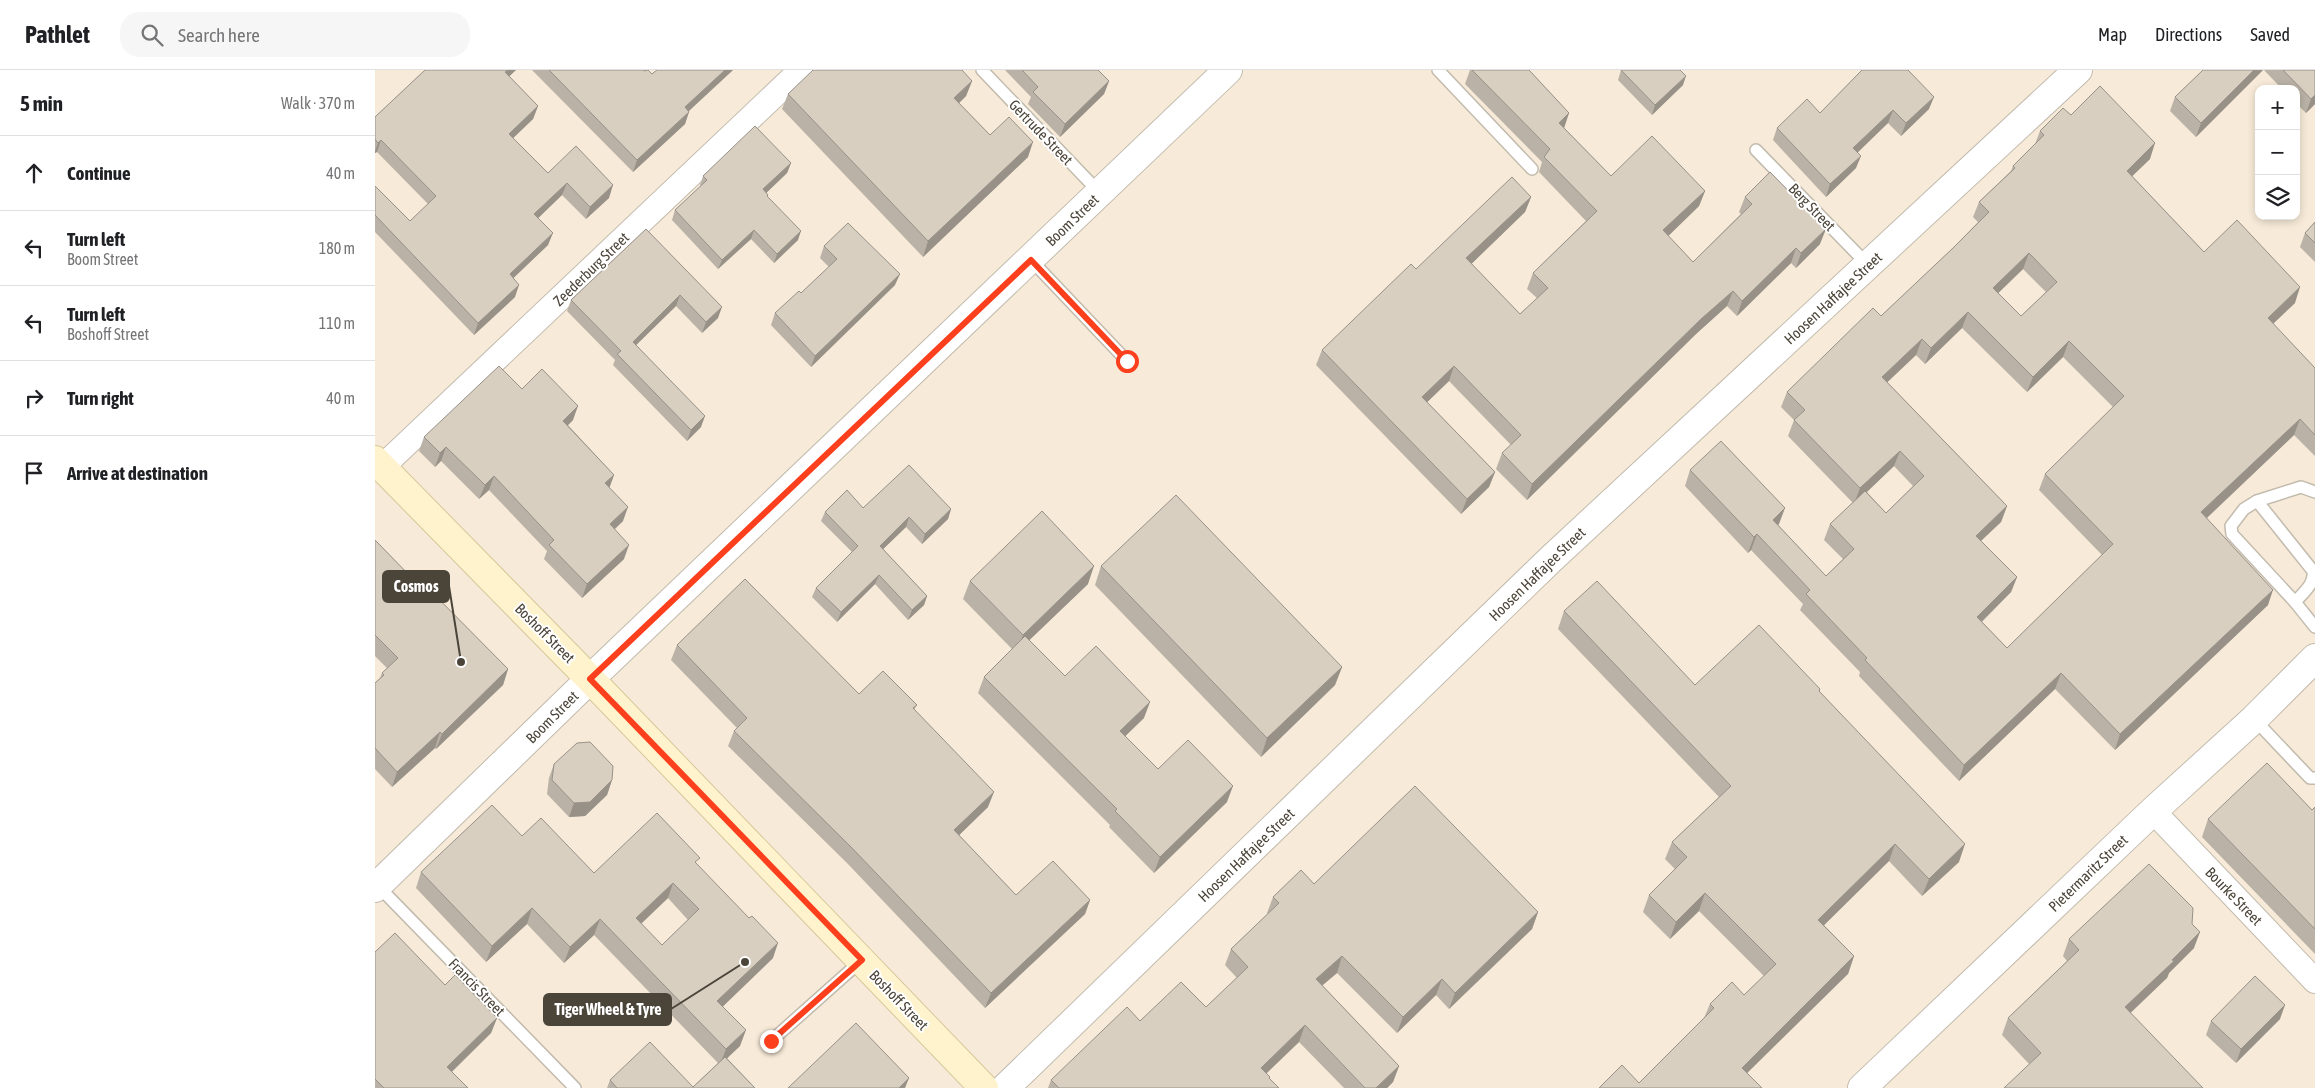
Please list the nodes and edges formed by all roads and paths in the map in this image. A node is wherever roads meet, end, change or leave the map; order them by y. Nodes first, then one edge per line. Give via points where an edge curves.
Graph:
1 (801, 70) edge
2 (982, 70) edge
3 (1228, 70) edge
4 (1438, 70) edge
5 (2078, 70) edge
6 (1756, 150) dead end
7 (1532, 169) dead end
8 (1100, 194) junction
9 (1031, 260) junction
10 (1868, 265) junction
11 (1127, 361) dead end
12 (379, 464) edge
13 (2315, 492) edge
14 (2257, 501) junction
15 (2295, 602) junction
16 (2315, 627) edge
17 (2315, 658) edge
18 (590, 679) junction
19 (2254, 719) junction
20 (2315, 778) edge
21 (2153, 811) junction
22 (376, 887) edge
23 (862, 960) junction
24 (2315, 980) edge
25 (771, 1041) dead end
26 (575, 1088) edge
27 (984, 1088) edge
28 (1005, 1088) edge
29 (1861, 1088) edge

1 - 12 street, Zeederburg Street
2 - 8 lane, Gertrude Street
3 - 8 street, Boom Street
4 - 7 lane
5 - 10 street, Hoosen Haffajee Street
6 - 10 lane, Berg Street
8 - 9 street, Boom Street
9 - 11 lane
9 - 18 street, Boom Street
10 - 28 street, Hoosen Haffajee Street via 1551,559
12 - 18 main road, Boshoff Street
13 - 14 lane via 2301,487
14 - 15 lane via 2313,571 2311,584
14 - 15 lane via 2244,509 2231,526 2232,534
15 - 16 lane
17 - 19 street, Pietermaritz Street
18 - 22 street, Boom Street
18 - 23 main road, Boshoff Street
19 - 20 lane via 2310,778
19 - 21 street, Pietermaritz Street
21 - 24 street, Bourke Street
21 - 29 street, Pietermaritz Street
22 - 26 lane, Francis Street
23 - 25 lane
23 - 27 main road, Boshoff Street

